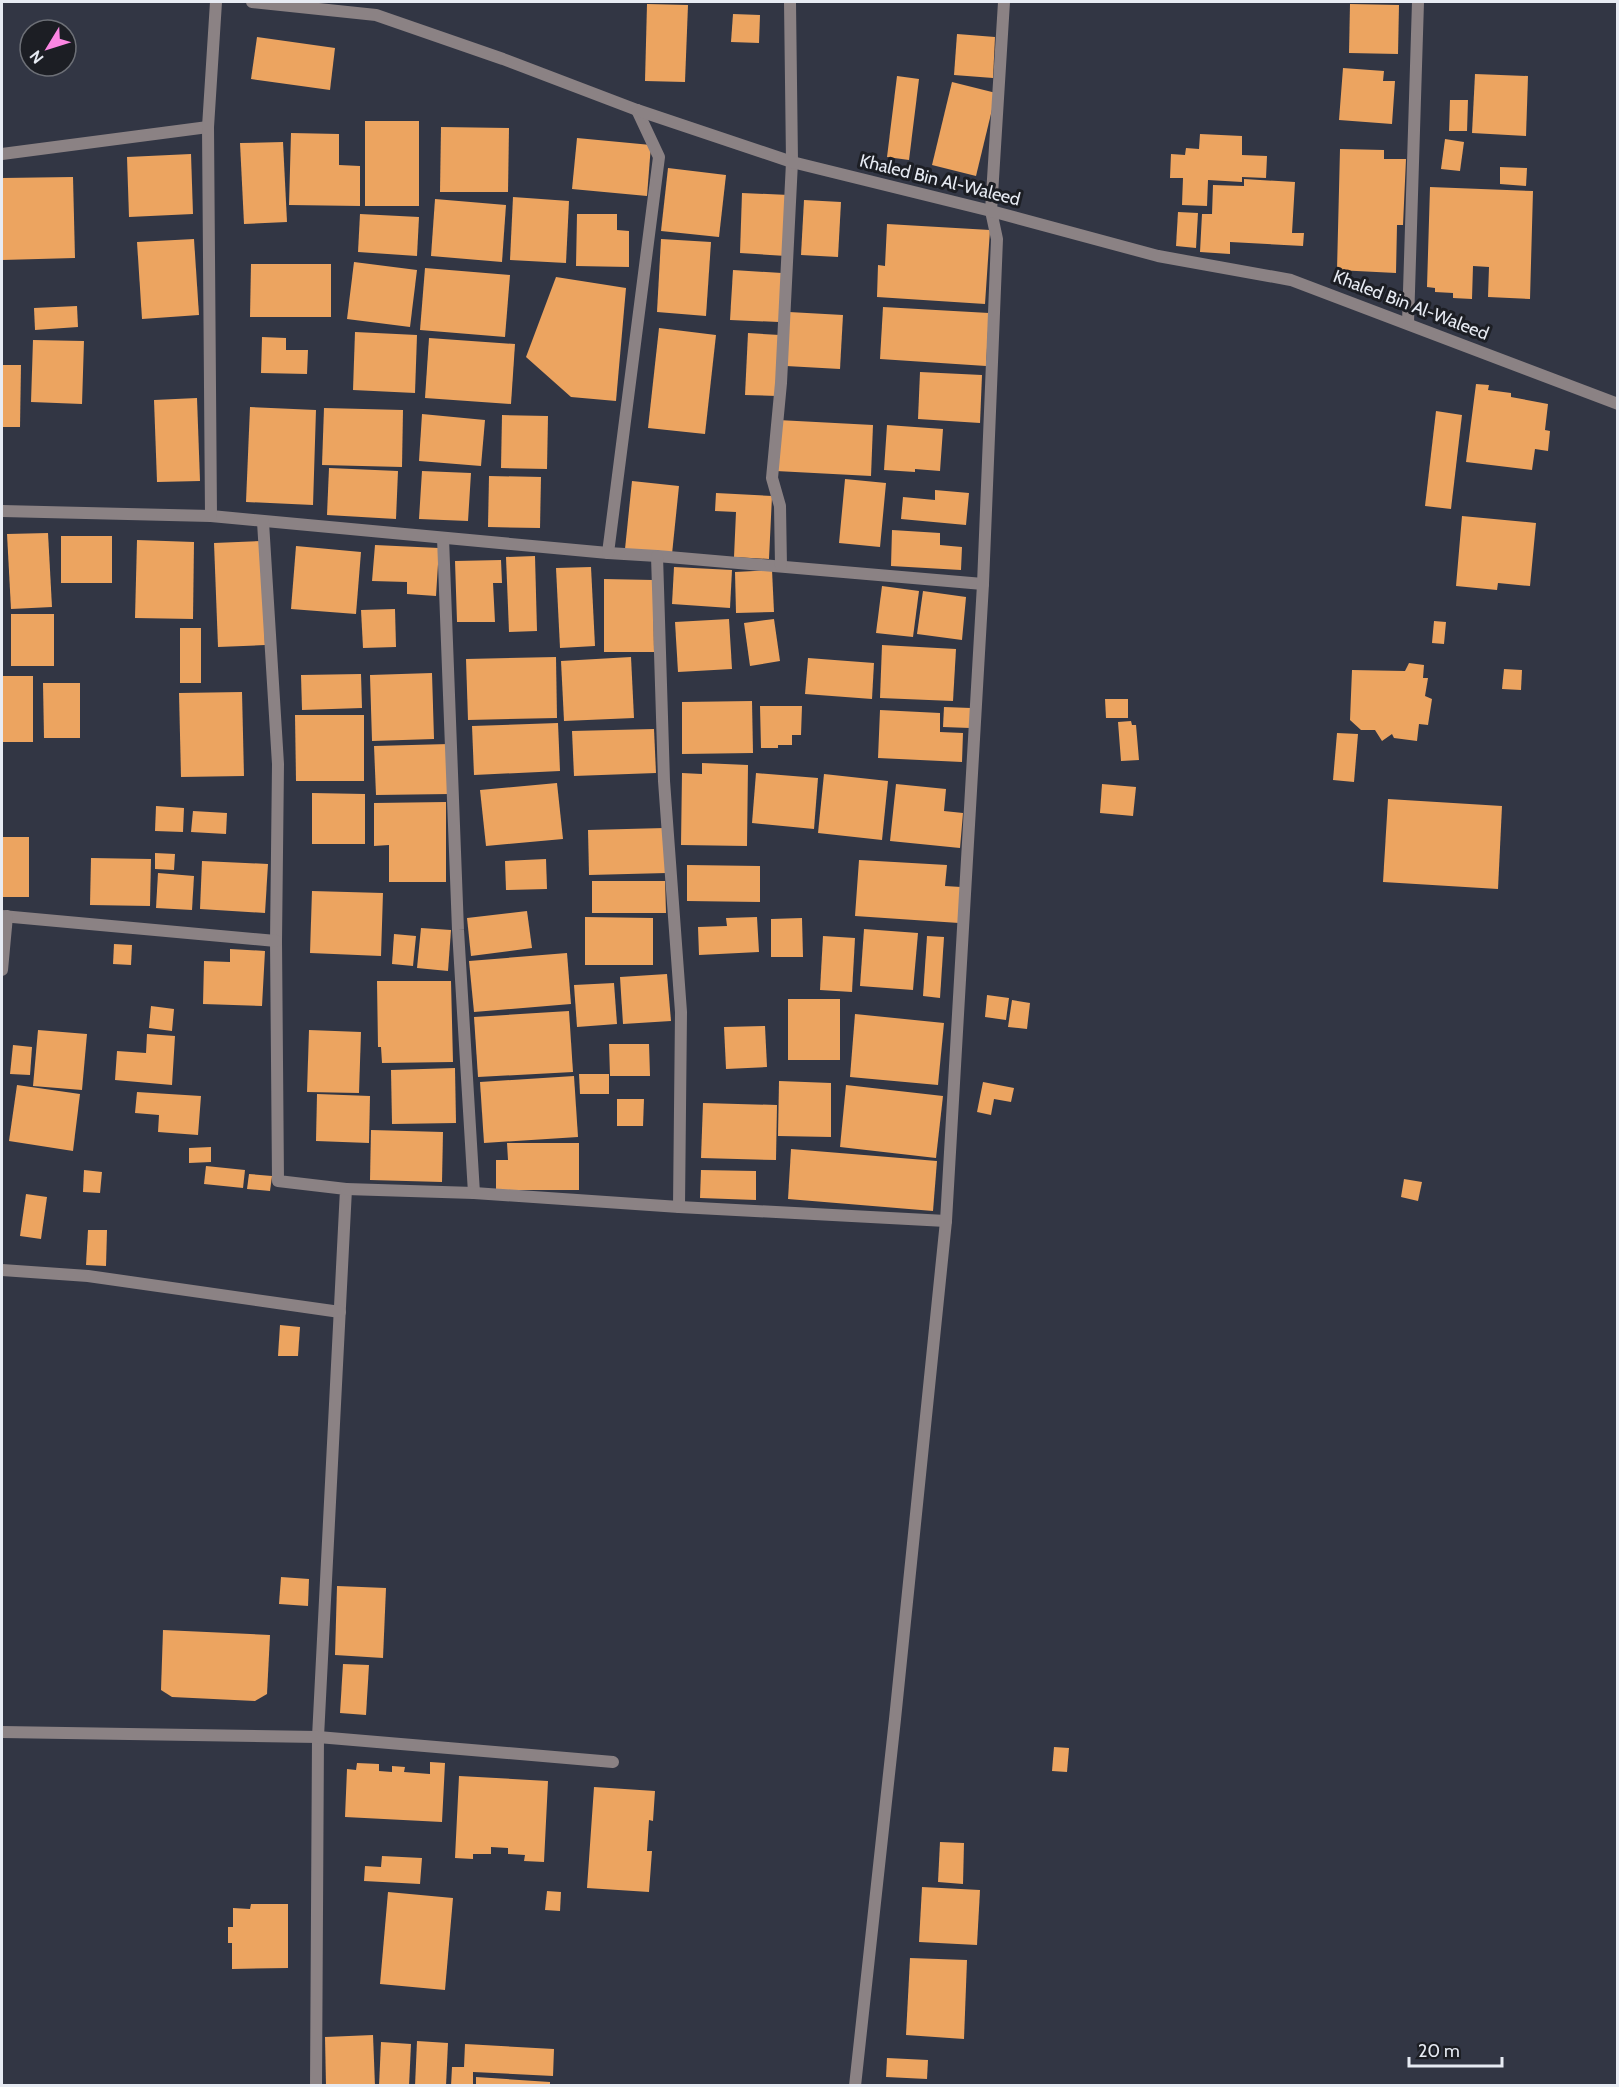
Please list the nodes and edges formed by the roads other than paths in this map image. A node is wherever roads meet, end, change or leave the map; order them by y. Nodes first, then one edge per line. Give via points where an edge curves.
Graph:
1 (216, 2) edge
2 (252, 2) edge
3 (790, 2) edge
4 (1004, 2) edge
5 (1418, 2) edge
6 (637, 110) junction
7 (208, 127) junction
8 (2, 154) edge
9 (792, 162) junction
10 (991, 211) junction
11 (1408, 323) junction
12 (1617, 404) edge
13 (2, 511) edge
14 (211, 516) junction
15 (263, 522) junction
16 (443, 538) junction
17 (608, 553) junction
18 (657, 556) junction
19 (781, 566) junction
20 (983, 585) junction
21 (4, 916) edge
22 (276, 940) junction
23 (2, 970) edge
24 (346, 1189) junction
25 (474, 1193) junction
26 (680, 1207) junction
27 (946, 1221) junction
28 (2, 1270) edge
29 (340, 1312) junction
30 (2, 1732) edge
31 (318, 1737) junction
32 (613, 1762) dead end
33 (316, 2085) edge
34 (855, 2085) edge

1 - 7 street
2 - 6 street, Khaled Bin Al-Waleed via 376,15
3 - 9 street
4 - 10 street
5 - 11 street
6 - 9 street, Khaled Bin Al-Waleed
6 - 17 street via 659,157
7 - 8 street
7 - 14 street
9 - 10 street, Khaled Bin Al-Waleed
9 - 19 street via 772,478 780,506
10 - 11 street, Khaled Bin Al-Waleed via 1158,256 1292,280
10 - 20 street via 997,238
11 - 12 street, Khaled Bin Al-Waleed
13 - 14 street
14 - 15 street
15 - 16 street
15 - 22 street via 278,764
16 - 17 street
16 - 25 street via 458,930
17 - 18 street
18 - 19 street
18 - 26 street via 664,781 681,1012
19 - 20 street
20 - 27 street
21 - 22 street
21 - 23 street
22 - 24 street via 278,1181
24 - 25 street
24 - 29 street
25 - 26 street
26 - 27 street
27 - 34 street
28 - 29 street via 88,1276
29 - 31 street
30 - 31 street
31 - 32 street
31 - 33 street

